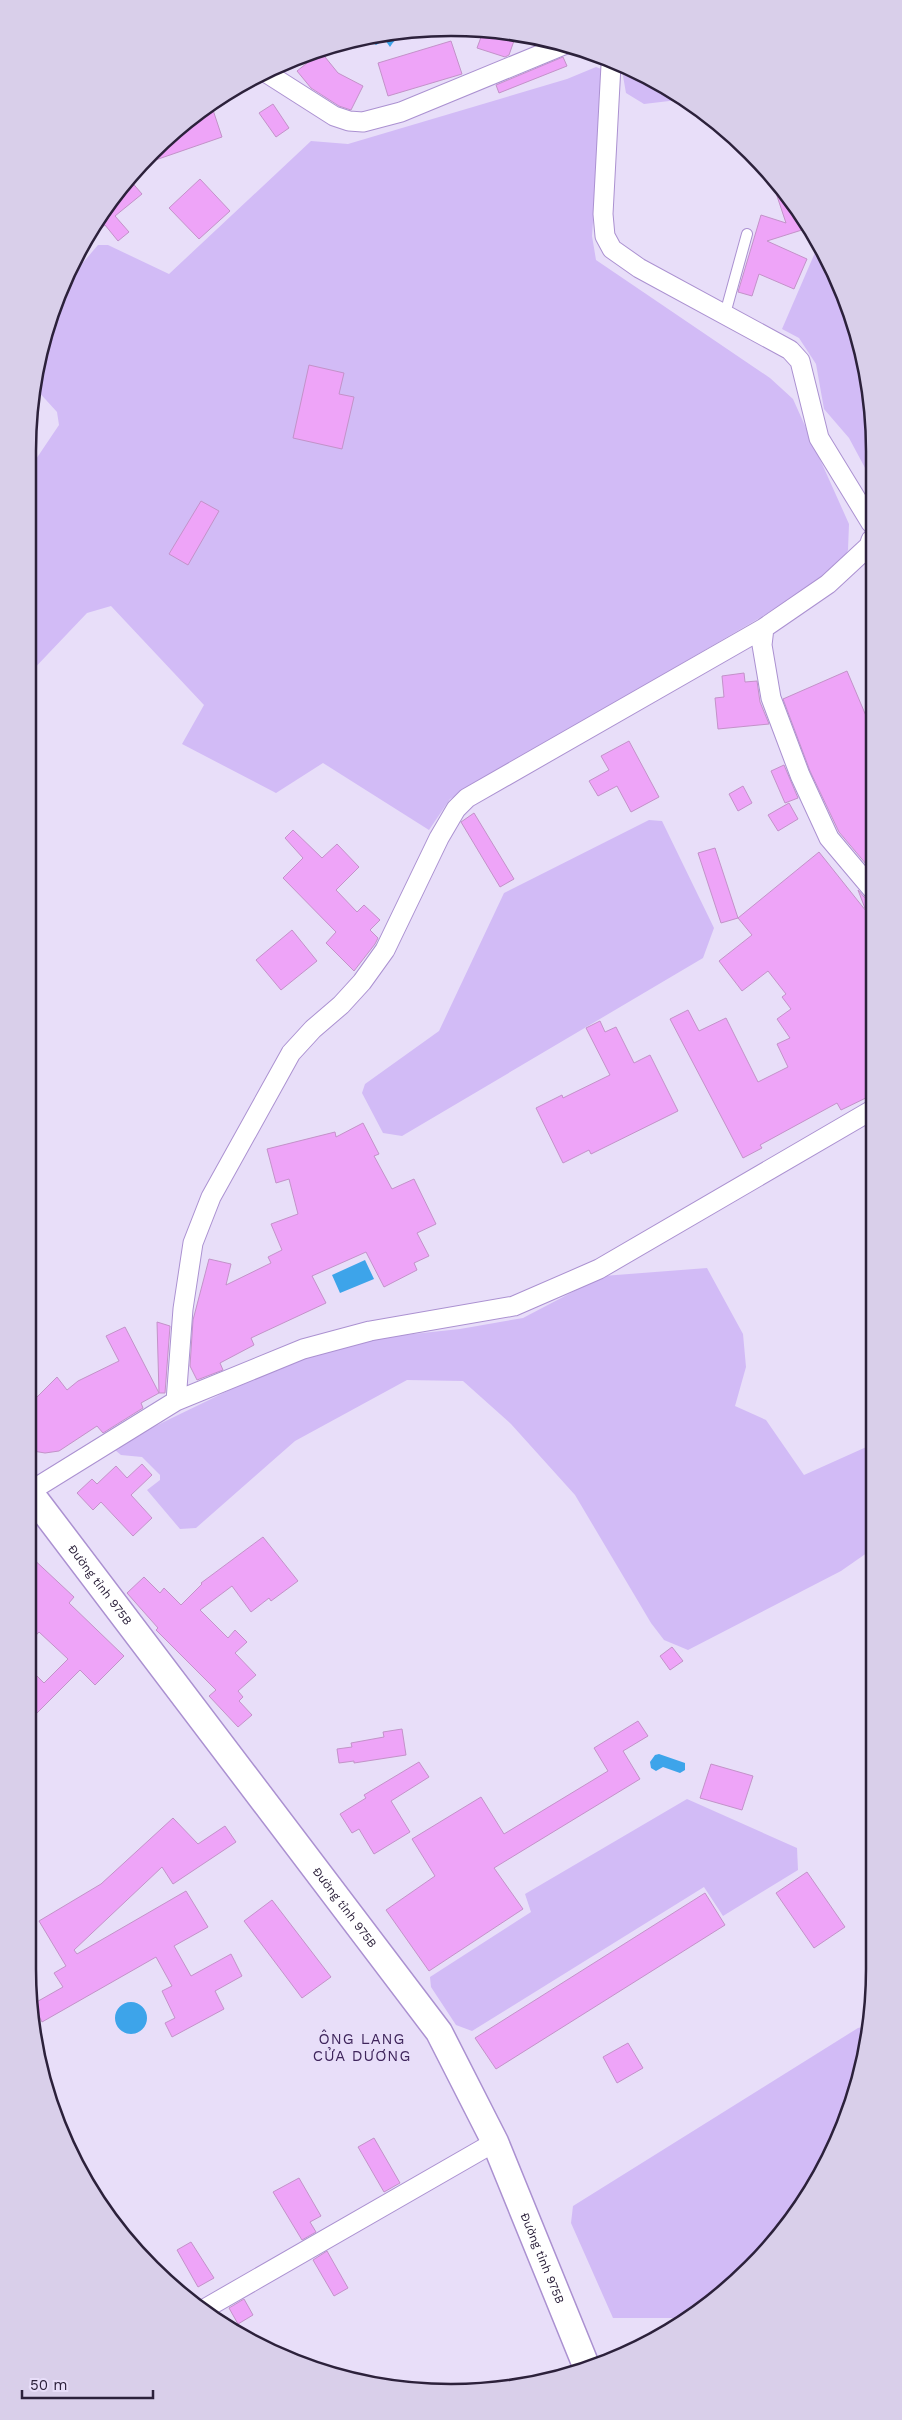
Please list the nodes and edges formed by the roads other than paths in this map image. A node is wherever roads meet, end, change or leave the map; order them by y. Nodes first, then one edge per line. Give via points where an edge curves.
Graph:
1 (554, 49) edge
2 (611, 68) edge
3 (273, 77) edge
4 (747, 234) dead end
5 (725, 314) junction
6 (866, 515) edge
7 (866, 549) edge
8 (764, 628) junction
9 (866, 882) edge
10 (866, 1114) edge
11 (176, 1401) junction
12 (36, 1486) edge
13 (36, 1502) edge
14 (495, 2142) junction
15 (210, 2306) edge
16 (584, 2362) edge

1 - 3 street via 401,112 363,122 334,116
2 - 5 street via 603,214 606,236 612,249 639,268
4 - 5 lane
5 - 6 street via 790,350 800,361 819,438
7 - 8 street via 828,584
8 - 9 street via 762,645 771,698 800,775 829,838
8 - 11 street via 467,798 456,809 384,950 342,1005 291,1052 211,1197 194,1243 183,1309
10 - 11 street via 599,1269 514,1306 370,1331 303,1349
11 - 12 street
13 - 14 main road, Đường tỉnh 975B via 439,2032
14 - 15 street
14 - 16 main road, Đường tỉnh 975B

